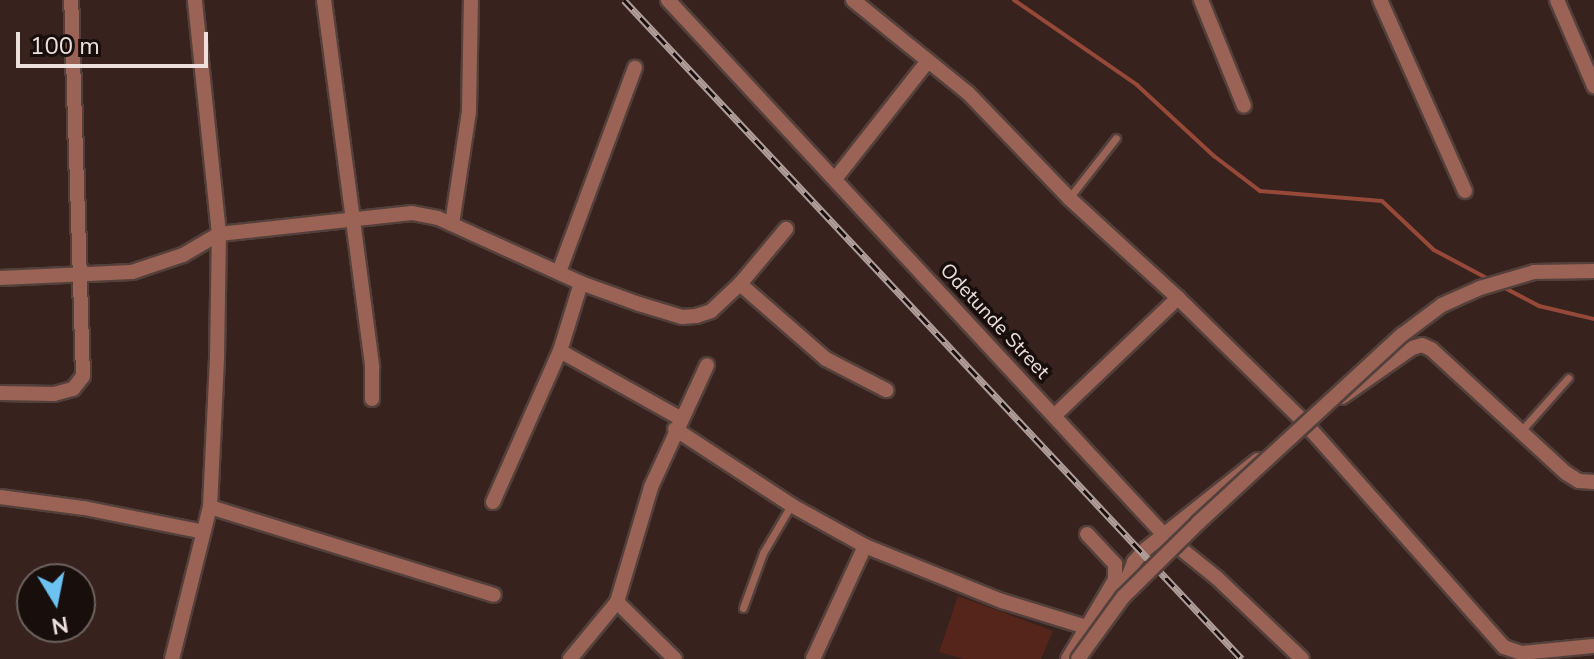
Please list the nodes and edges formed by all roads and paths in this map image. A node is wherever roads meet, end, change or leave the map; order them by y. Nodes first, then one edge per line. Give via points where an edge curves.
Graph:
1 (71, 0) edge
2 (195, 0) edge
3 (324, 0) edge
4 (471, 0) edge
5 (668, 0) edge
6 (853, 0) edge
7 (1201, 0) edge
8 (1380, 0) edge
9 (1557, 0) edge
10 (928, 61) junction
11 (635, 68) dead end
12 (1594, 86) edge
13 (1244, 106) dead end
14 (1116, 138) dead end
15 (835, 179) junction
16 (1465, 191) dead end
17 (1069, 198) junction
18 (351, 217) junction
19 (452, 224) junction
20 (786, 229) dead end
21 (219, 234) junction
22 (1594, 271) edge
23 (559, 272) junction
24 (82, 276) junction
25 (0, 278) edge
26 (581, 283) junction
27 (740, 284) junction
28 (1178, 298) junction
29 (560, 351) junction
30 (707, 365) dead end
31 (1568, 378) dead end
32 (886, 390) dead end
33 (0, 393) edge
34 (372, 399) dead end
35 (1055, 415) junction
36 (678, 423) junction
37 (1305, 423) junction
38 (1519, 433) junction
39 (1594, 482) edge
40 (0, 497) edge
41 (493, 502) dead end
42 (791, 505) junction
43 (210, 507) junction
44 (204, 532) junction
45 (1087, 534) dead end
46 (1165, 536) junction
47 (865, 546) junction
48 (494, 595) dead end
49 (617, 602) junction
50 (743, 608) dead end
51 (1086, 627) junction
52 (1594, 646) edge
53 (1556, 655) edge
54 (172, 659) edge
55 (570, 659) edge
56 (675, 659) edge
57 (813, 659) edge
58 (1068, 659) edge
59 (1078, 659) edge
60 (1085, 659) edge
61 (1302, 659) edge

1 - 24 street
2 - 21 street
3 - 18 street
4 - 19 street via 469,111
5 - 15 street, Odetunde Street
6 - 10 street
7 - 13 street
8 - 16 street
9 - 12 street
10 - 15 street
10 - 17 street via 968,93
11 - 23 street
14 - 17 lane
15 - 35 street, Odetunde Street
17 - 28 street
18 - 19 street via 412,213
18 - 21 street
18 - 34 street
19 - 23 street
20 - 27 street
21 - 24 street via 156,266
21 - 43 street
22 - 59 street, bridge via 1534,272 1480,288 1442,305 1402,335 1123,597
23 - 26 street
24 - 25 street
24 - 33 street via 83,376 73,389 54,394
26 - 27 street via 682,317 711,311
26 - 29 street
27 - 32 street via 826,359
28 - 35 street
28 - 37 street
29 - 36 street
29 - 41 street
30 - 36 street
31 - 38 lane
35 - 46 street, Odetunde Street
36 - 42 street
36 - 49 street via 651,487
37 - 38 street via 1422,345
37 - 46 street
37 - 53 street via 1504,647
38 - 39 street via 1566,473
40 - 44 street
42 - 47 street
42 - 50 lane via 763,553
43 - 44 street
43 - 48 street
44 - 54 street
45 - 51 street via 1116,570
46 - 60 street via 1134,562 1130,579
46 - 61 street, Odetunde Street
47 - 51 street via 1002,601
47 - 57 street
49 - 55 street
49 - 56 street
51 - 58 street
52 - 53 street

